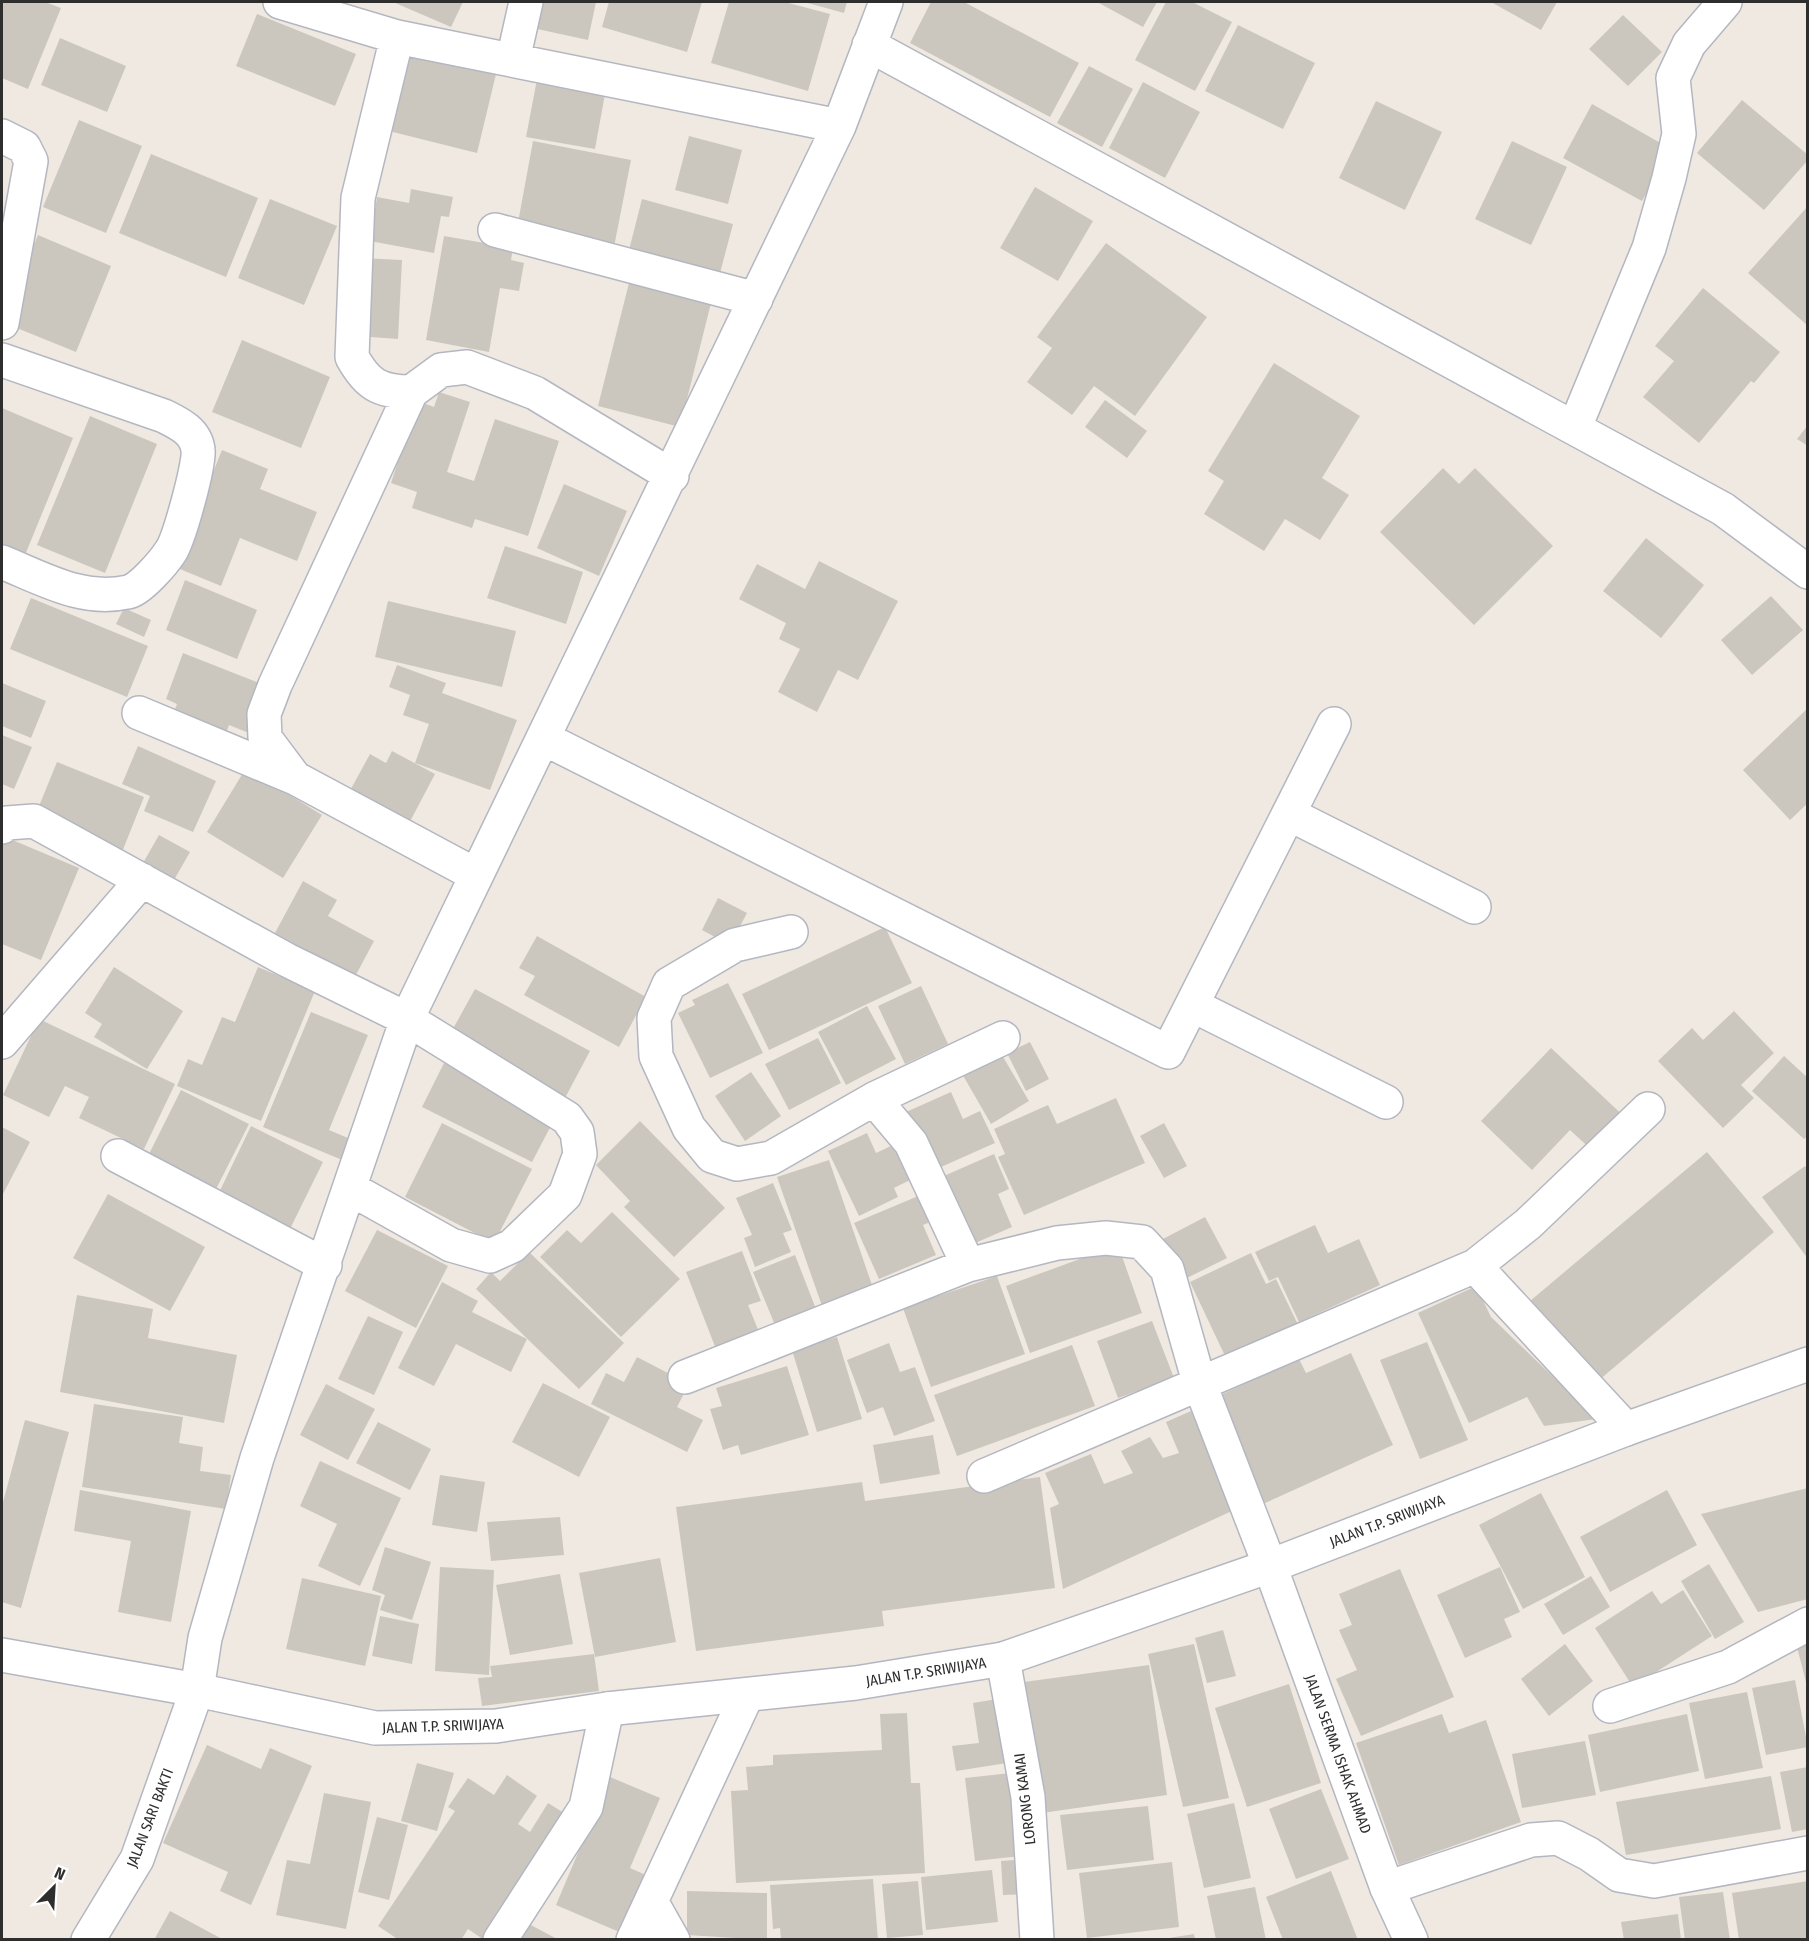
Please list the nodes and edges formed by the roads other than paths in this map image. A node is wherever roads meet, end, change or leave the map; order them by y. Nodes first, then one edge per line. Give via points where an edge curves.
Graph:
1 (280, 2) edge
2 (526, 2) edge
3 (886, 2) edge
4 (1725, 2) edge
5 (397, 37) junction
6 (869, 45) junction
7 (513, 60) junction
8 (839, 126) junction
9 (2, 136) edge
10 (495, 230) dead end
11 (756, 299) junction
12 (2, 323) edge
13 (2, 360) edge
14 (411, 392) junction
15 (1575, 427) junction
16 (672, 476) junction
17 (2, 562) edge
18 (1808, 572) edge
19 (139, 713) dead end
20 (1334, 724) dead end
21 (543, 738) junction
22 (295, 778) junction
23 (1289, 814) junction
24 (2, 827) edge
25 (476, 875) junction
26 (142, 880) junction
27 (1474, 907) dead end
28 (791, 932) dead end
29 (1192, 1005) junction
30 (407, 1019) junction
31 (1003, 1038) dead end
32 (2, 1042) edge
33 (874, 1099) junction
34 (1386, 1102) dead end
35 (1648, 1108) dead end
36 (118, 1156) dead end
37 (351, 1189) junction
38 (325, 1265) junction
39 (968, 1265) junction
40 (1475, 1266) junction
41 (1808, 1364) edge
42 (685, 1377) dead end
43 (1199, 1382) junction
44 (1626, 1429) junction
45 (984, 1476) dead end
46 (1270, 1566) junction
47 (1808, 1624) edge
48 (2, 1655) edge
49 (1003, 1659) junction
50 (197, 1690) junction
51 (747, 1695) junction
52 (1610, 1706) dead end
53 (607, 1708) junction
54 (1808, 1853) edge
55 (1387, 1888) junction
56 (651, 1901) junction
57 (1401, 1935) edge
58 (88, 1940) edge
59 (500, 1940) edge
60 (633, 1940) edge
61 (673, 1940) edge
62 (1037, 1940) edge

1 - 5 street
2 - 7 street
3 - 6 street, JALAN SARI BAKTI
4 - 15 street via 1689,44 1673,78 1679,134 1669,178 1649,248
5 - 7 street
5 - 14 street via 358,198 352,357 364,378 383,389
6 - 8 street, JALAN SARI BAKTI
6 - 15 street
7 - 8 street
8 - 11 street, JALAN SARI BAKTI
9 - 12 street via 24,147 31,161
10 - 11 street
11 - 16 street, JALAN SARI BAKTI
13 - 17 street via 164,416 187,428 198,449 194,480 172,550 132,592 100,596 69,591
14 - 16 street via 441,370 467,367 535,393
14 - 22 street via 264,714 265,738
15 - 18 street via 1723,509
16 - 21 street, JALAN SARI BAKTI
19 - 22 street
20 - 23 street
21 - 25 street, JALAN SARI BAKTI
21 - 29 street via 1168,1052
22 - 25 street
23 - 27 street
23 - 29 street
24 - 26 street via 7,823 34,821
25 - 30 street, JALAN SARI BAKTI
26 - 30 street via 287,960
26 - 32 street
28 - 33 street via 735,945 669,984 654,1018 656,1056 689,1128 712,1156 737,1164 771,1158
29 - 34 street
30 - 37 street, JALAN SARI BAKTI
30 - 37 street via 567,1119 577,1132 580,1154 565,1195 512,1246 490,1256 451,1245
31 - 33 street
33 - 39 street via 911,1143
35 - 40 street via 1528,1224
36 - 38 street
37 - 38 street, JALAN SARI BAKTI
38 - 50 street, JALAN SARI BAKTI via 257,1458 205,1638
39 - 42 street, JALAN SERMA ISHAK AHMAD
39 - 43 street, JALAN SERMA ISHAK AHMAD via 1057,1243 1106,1238 1142,1242 1167,1269
40 - 43 street
40 - 44 street
41 - 44 street, JALAN T.P. SRIWIJAYA
43 - 45 street
43 - 46 street, JALAN SERMA ISHAK AHMAD
44 - 46 street, JALAN T.P. SRIWIJAYA
46 - 49 street, JALAN T.P. SRIWIJAYA
46 - 55 street, JALAN SERMA ISHAK AHMAD
47 - 52 street via 1728,1667
48 - 50 street, JALAN T.P. SRIWIJAYA
49 - 51 street, JALAN T.P. SRIWIJAYA via 856,1683
49 - 62 street, LORONG KAMAI via 1028,1797
50 - 53 street, JALAN T.P. SRIWIJAYA via 375,1728 496,1726
50 - 58 street, JALAN SARI BAKTI via 137,1859
51 - 53 street, JALAN T.P. SRIWIJAYA
51 - 56 street
53 - 59 street via 586,1807
54 - 55 street via 1654,1881 1619,1875 1558,1838 1531,1840
55 - 57 street, JALAN SERMA ISHAK AHMAD
56 - 60 street
56 - 61 street

